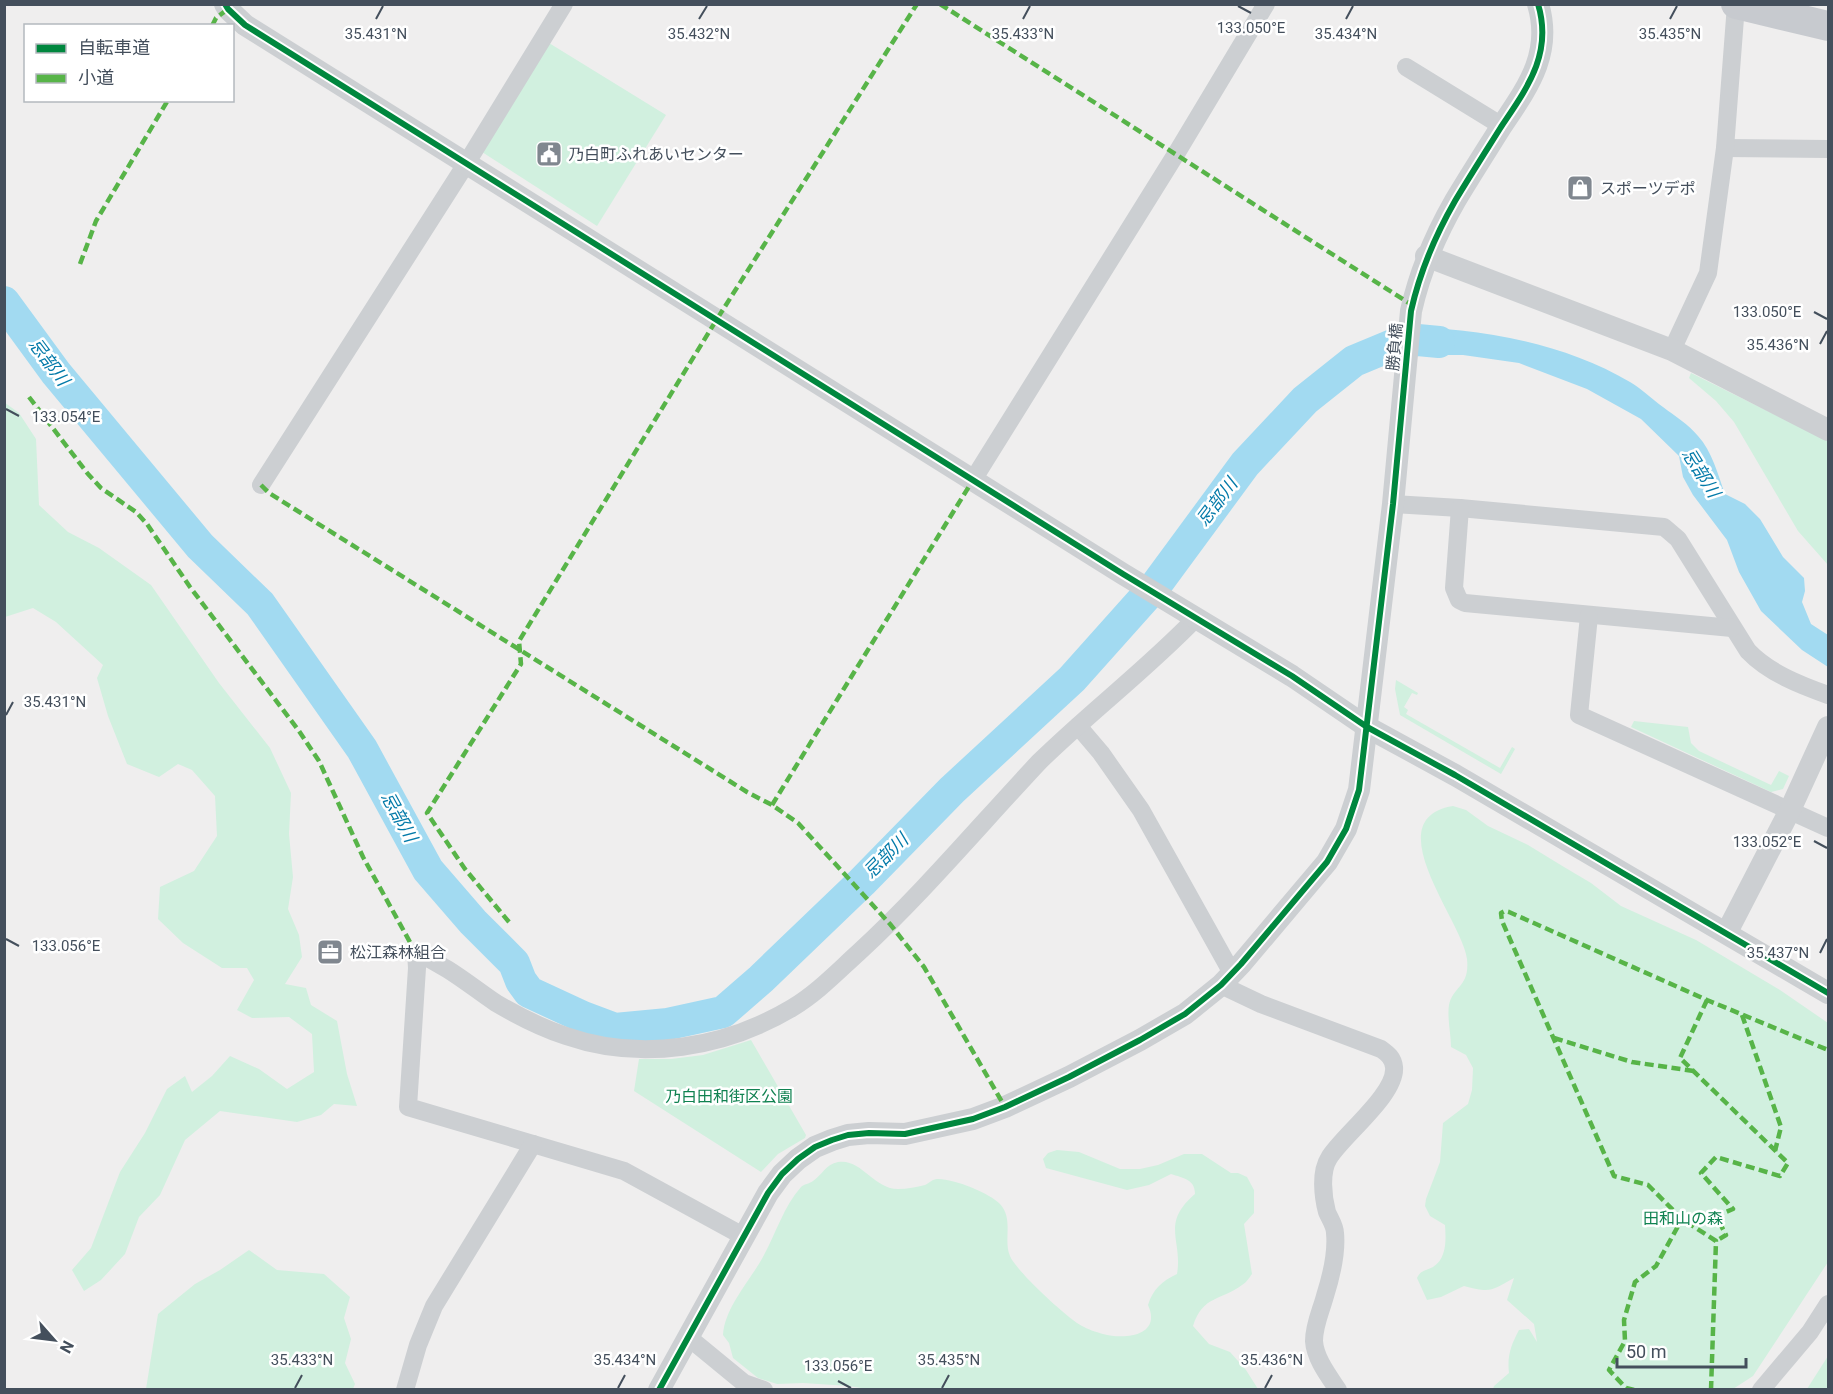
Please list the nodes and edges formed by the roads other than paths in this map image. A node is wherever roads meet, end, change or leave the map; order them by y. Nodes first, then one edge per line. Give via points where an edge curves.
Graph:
1 (225, 4) edge
2 (564, 4) edge
3 (1266, 4) edge
4 (1538, 4) edge
5 (1736, 5) edge
6 (1828, 26) edge
7 (1406, 67) dead end
8 (1502, 126) junction
9 (1725, 148) junction
10 (1828, 149) edge
11 (466, 164) junction
12 (1426, 256) junction
13 (1672, 350) junction
14 (1827, 425) edge
15 (973, 480) junction
16 (261, 485) dead end
17 (1393, 504) junction
18 (1460, 508) junction
19 (1194, 616) junction
20 (1589, 616) junction
21 (1732, 628) junction
22 (1828, 695) edge
23 (1078, 726) junction
24 (1366, 727) junction
25 (1828, 727) edge
26 (1790, 810) junction
27 (1828, 828) edge
28 (1727, 932) junction
29 (1226, 979) junction
30 (1828, 993) edge
31 (533, 1144) junction
32 (743, 1236) junction
33 (1828, 1304) edge
34 (688, 1337) junction
35 (405, 1389) edge
36 (659, 1389) edge
37 (764, 1389) edge
38 (1338, 1389) edge
39 (1761, 1389) edge

1 - 11 street via 245,25
2 - 11 street
3 - 15 street
4 - 8 street, 勝負橋 via 1541,49 1533,78
5 - 6 main road
5 - 9 street
7 - 8 street
8 - 12 street, 勝負橋 via 1454,202
9 - 10 street
9 - 13 street via 1708,273
11 - 15 street
11 - 16 street
12 - 13 street
12 - 17 street, 勝負橋 via 1411,311
13 - 14 street
15 - 19 street
17 - 18 street
17 - 24 street, 勝負橋
18 - 20 street via 1454,588 1459,600 1474,605
18 - 21 street via 1664,527 1678,539
19 - 23 street via 1175,640
19 - 24 street
20 - 21 street
20 - 26 street via 1580,715
21 - 22 street via 1758,661
23 - 29 street via 1141,810
23 - 31 street via 1039,762 890,924 832,978 792,1008 722,1039 665,1049 630,1049 567,1037 496,1002 438,962 416,953 408,1107
24 - 28 street
24 - 29 street, 勝負橋 via 1359,790 1346,829 1327,862
25 - 26 street
26 - 27 street
26 - 28 street
28 - 30 street
29 - 32 street, 勝負橋 via 1185,1014 1005,1107 932,1130 848,1135 815,1148 782,1174
29 - 38 street via 1261,1004 1381,1048 1394,1067 1389,1084 1369,1113 1324,1167 1327,1210 1335,1231 1335,1245 1314,1340 1317,1353
31 - 32 street via 634,1176
31 - 35 street via 434,1306
32 - 34 street, 勝負橋
33 - 39 street via 1810,1332
34 - 36 street, 勝負橋
34 - 37 street via 744,1383

